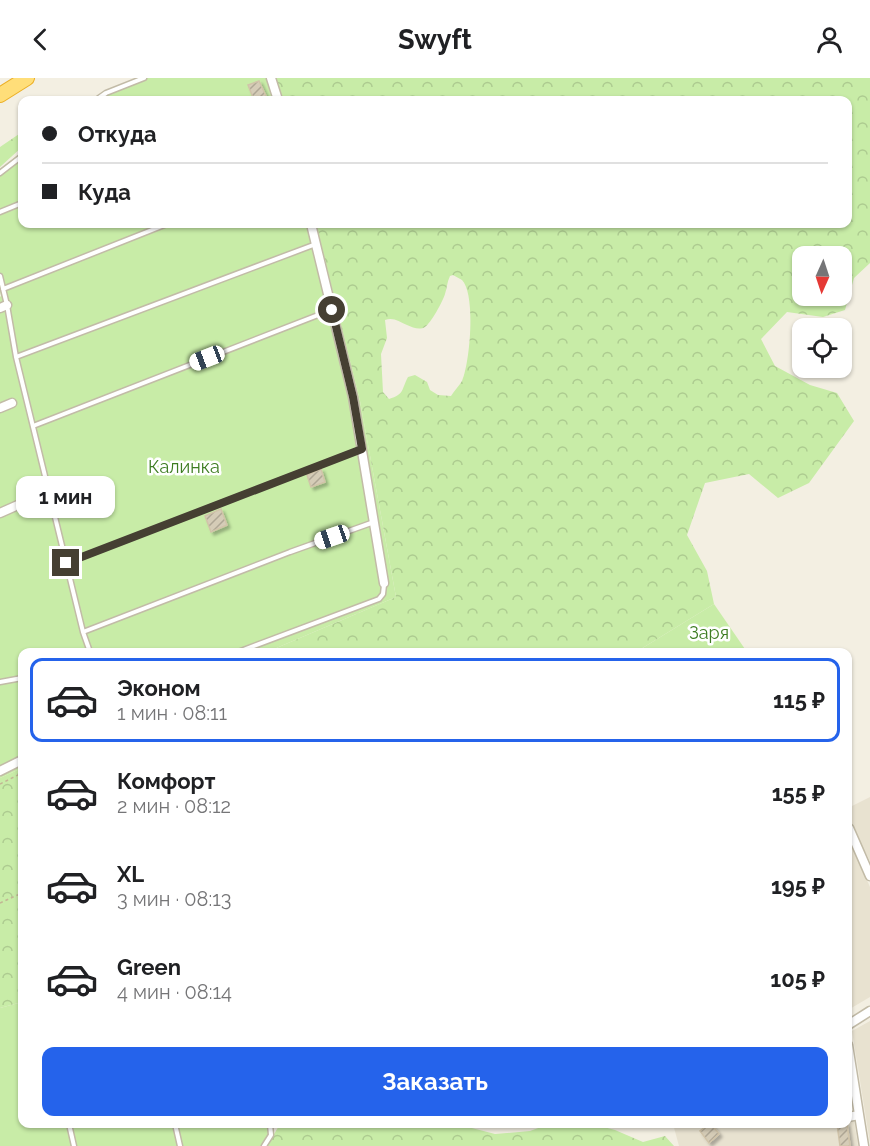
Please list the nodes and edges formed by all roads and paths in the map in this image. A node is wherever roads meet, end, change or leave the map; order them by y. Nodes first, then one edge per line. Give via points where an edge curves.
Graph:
1 (27, 78) edge
2 (144, 78) edge
3 (271, 78) edge
4 (0, 95) edge
5 (102, 96) edge
6 (276, 96) edge
7 (18, 159) edge
8 (0, 173) edge
9 (18, 205) edge
10 (0, 212) edge
11 (156, 228) edge
12 (312, 228) edge
13 (316, 243) junction
14 (0, 276) edge
15 (3, 289) junction
16 (4, 307) edge
17 (332, 310) junction
18 (16, 357) junction
19 (12, 403) dead end
20 (0, 408) edge
21 (33, 426) junction
22 (362, 449) junction
23 (18, 505) dead end
24 (0, 513) edge
25 (374, 522) junction
26 (66, 563) junction
27 (384, 583) joint
28 (83, 632) junction
29 (89, 648) edge
30 (248, 648) edge
31 (18, 679) edge
32 (0, 682) edge
33 (18, 762) edge
34 (0, 771) edge
35 (18, 775) edge
36 (0, 784) edge
37 (852, 835) edge
38 (870, 876) edge
39 (18, 895) edge
40 (0, 903) edge
41 (870, 1011) edge
42 (852, 1022) edge
43 (852, 1070) edge
44 (859, 1115) junction
45 (852, 1116) edge
46 (70, 1128) edge
47 (176, 1128) edge
48 (270, 1128) edge
49 (73, 1146) edge
50 (180, 1146) edge
51 (264, 1146) edge
52 (864, 1146) edge

1 - 4 highway
2 - 5 lane
3 - 6 street
7 - 8 lane
9 - 10 lane
11 - 15 lane
12 - 13 street
13 - 17 street
13 - 18 lane
14 - 15 lane
15 - 16 lane
16 - 18 lane
17 - 21 lane
17 - 22 street
18 - 21 lane
19 - 20 street
21 - 26 lane
22 - 25 street
22 - 26 lane
23 - 24 street
25 - 27 street
25 - 28 lane
26 - 28 lane
27 - 30 lane via 379,598
28 - 29 lane
31 - 32 lane
33 - 34 street
35 - 36 path
37 - 38 street
39 - 40 path
41 - 42 street
43 - 44 street
44 - 45 street
44 - 52 street
46 - 49 lane
47 - 50 lane
48 - 51 lane

